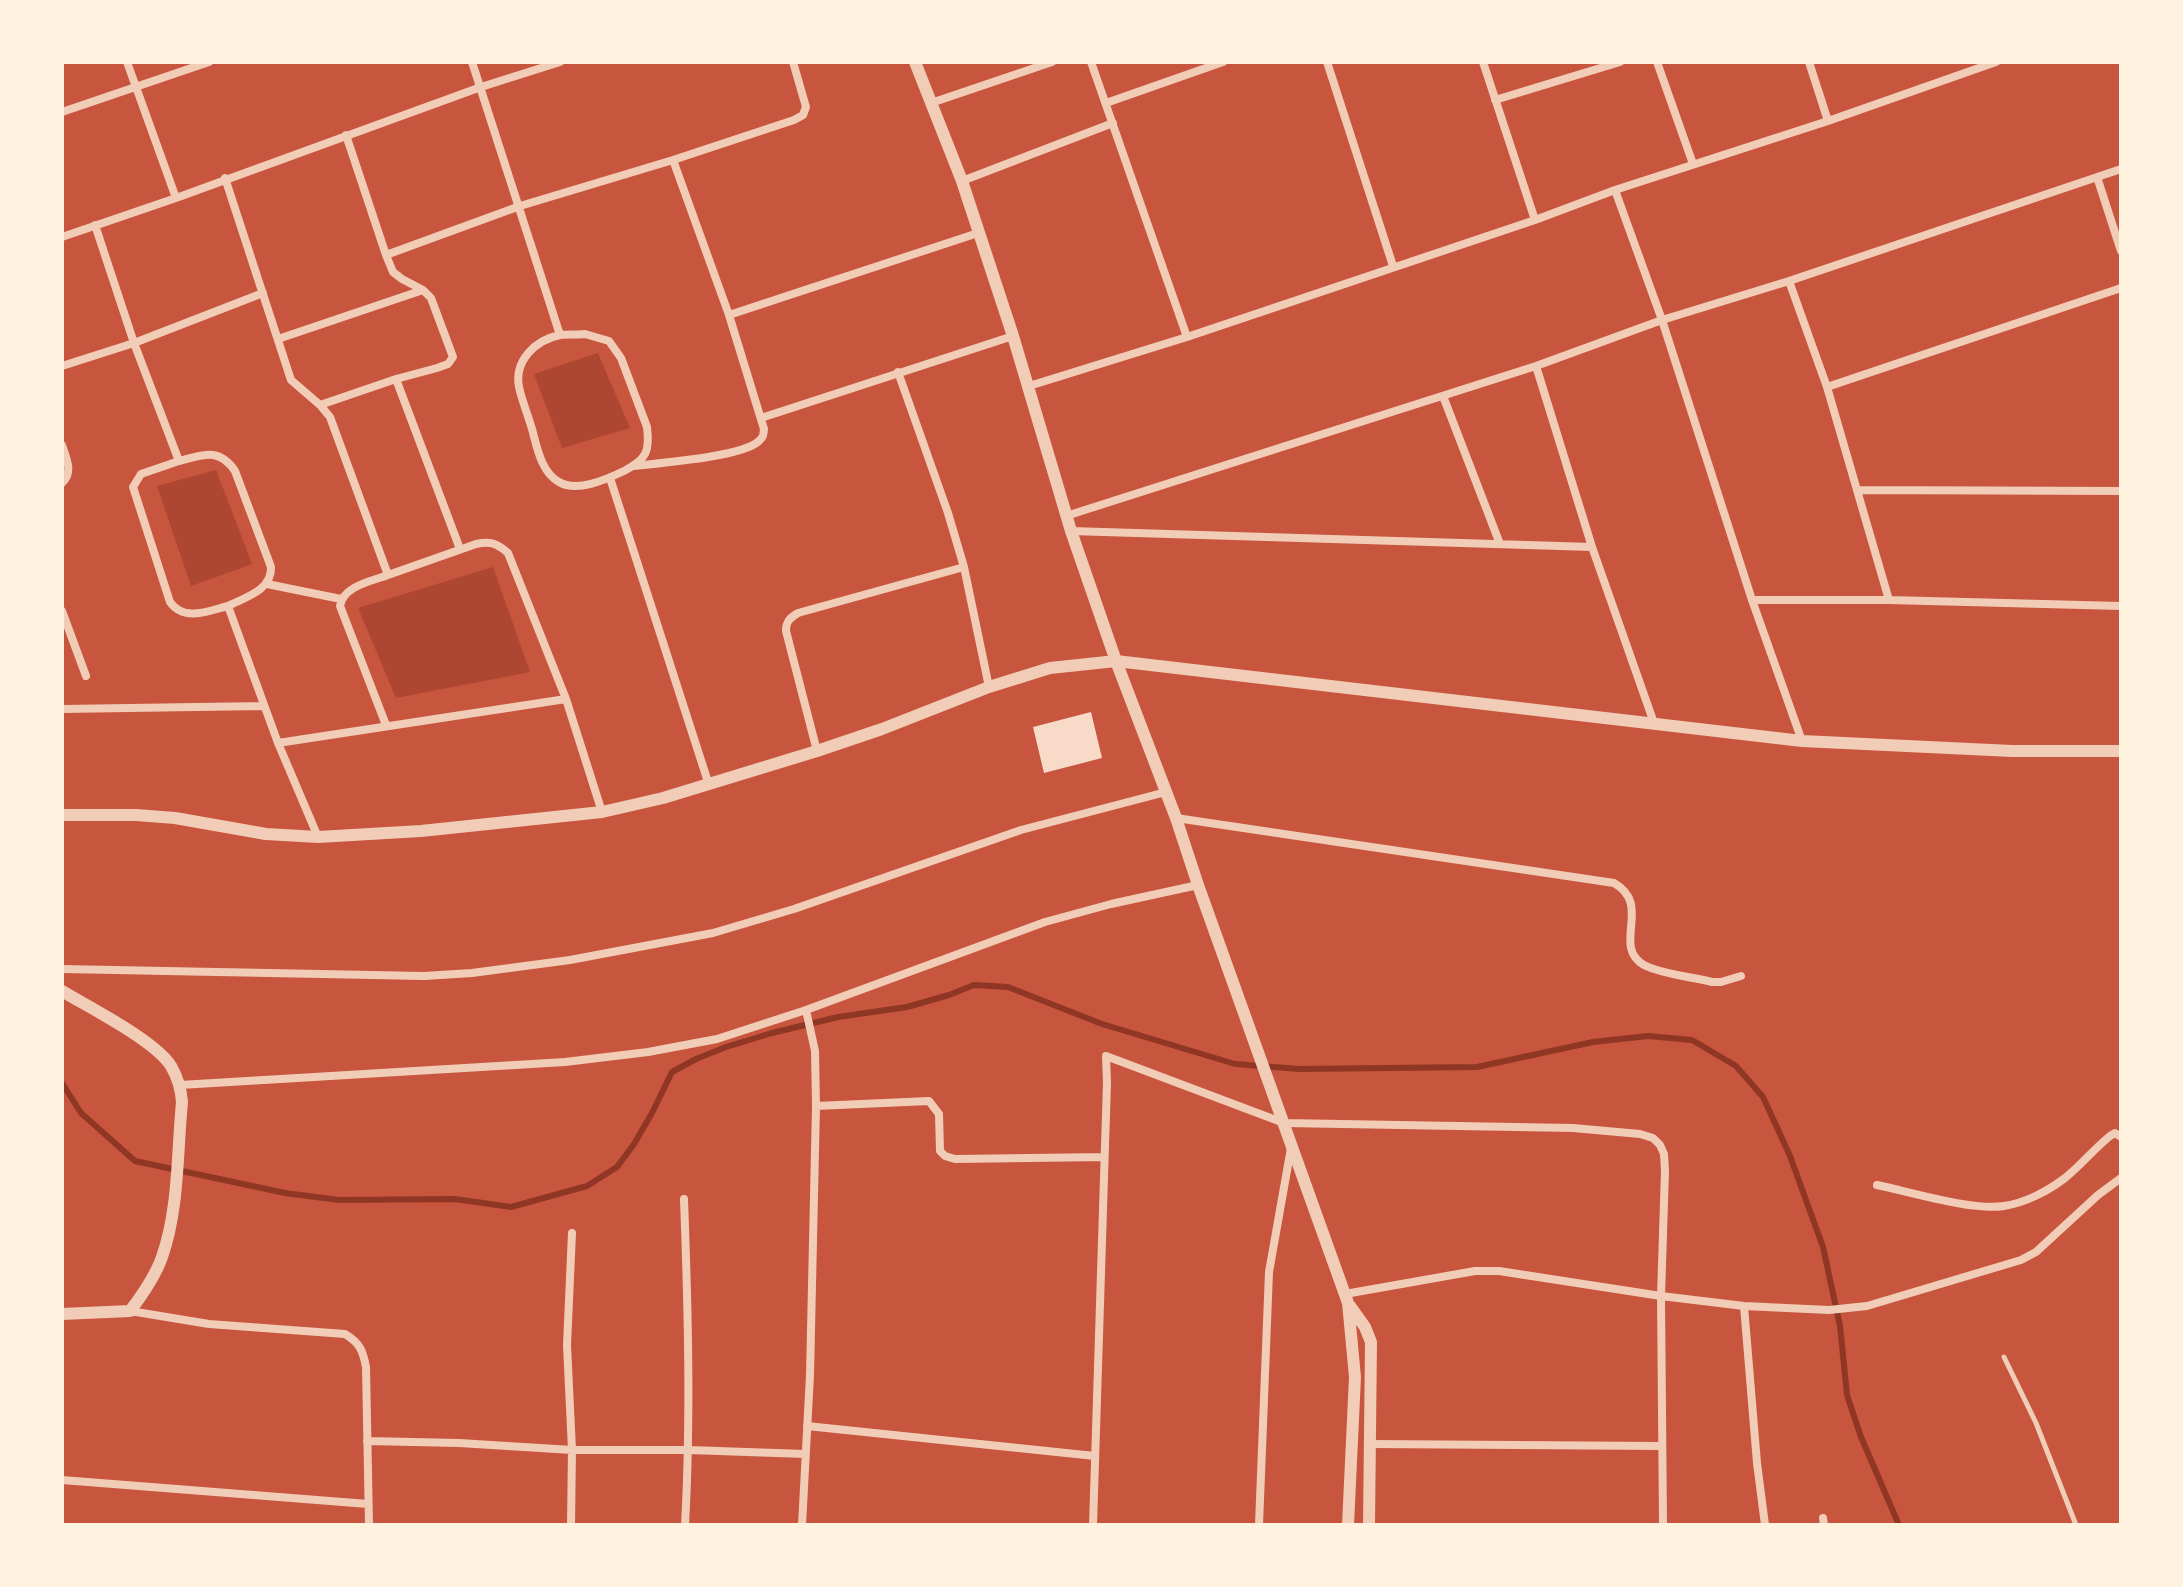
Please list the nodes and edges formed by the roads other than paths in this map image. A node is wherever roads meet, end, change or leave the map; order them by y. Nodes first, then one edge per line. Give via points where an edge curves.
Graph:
1 (127, 62) edge
2 (209, 62) edge
3 (472, 62) edge
4 (560, 62) edge
5 (793, 62) edge
6 (915, 62) edge
7 (1052, 62) edge
8 (1091, 62) edge
9 (1223, 62) edge
10 (1327, 62) edge
11 (1483, 62) edge
12 (1620, 62) edge
13 (1657, 62) edge
14 (1809, 62) edge
15 (1996, 62) edge
16 (136, 87) junction
17 (481, 87) junction
18 (1495, 100) junction
19 (931, 103) junction
20 (1106, 103) junction
21 (62, 112) edge
22 (1828, 121) junction
23 (1113, 123) junction
24 (346, 135) junction
25 (673, 160) junction
26 (1693, 164) junction
27 (2121, 169) edge
28 (2097, 177) junction
29 (225, 178) junction
30 (962, 181) junction
31 (1615, 190) junction
32 (176, 198) junction
33 (520, 206) junction
34 (1535, 220) junction
35 (95, 225) junction
36 (978, 233) junction
37 (62, 237) edge
38 (2121, 251) edge
39 (386, 255) junction
40 (1393, 266) junction
41 (1789, 281) junction
42 (2121, 288) edge
43 (423, 290) junction
44 (263, 293) junction
45 (729, 315) junction
46 (1662, 320) junction
47 (560, 335) junction
48 (1013, 336) junction
49 (1187, 337) junction
50 (278, 339) junction
51 (134, 343) junction
52 (62, 366) edge
53 (1536, 366) junction
54 (898, 372) junction
55 (396, 379) junction
56 (1029, 386) junction
57 (1827, 387) junction
58 (1443, 396) junction
59 (320, 405) junction
60 (761, 418) junction
61 (62, 445) edge
62 (179, 461) junction
63 (634, 466) junction
64 (610, 478) junction
65 (62, 483) edge
66 (1857, 490) junction
67 (2121, 491) edge
68 (1066, 516) junction
69 (1071, 531) junction
70 (1500, 544) junction
71 (1592, 547) junction
72 (460, 549) junction
73 (964, 567) junction
74 (388, 575) junction
75 (267, 584) junction
76 (341, 599) junction
77 (1752, 600) junction
78 (1889, 600) junction
79 (228, 606) junction
80 (2121, 606) edge
81 (62, 611) edge
82 (1116, 661) junction
83 (86, 676) dead end
84 (989, 687) junction
85 (566, 699) junction
86 (264, 706) junction
87 (62, 709) edge
88 (1654, 723) junction
89 (386, 725) junction
90 (1802, 741) junction
91 (278, 743) junction
92 (817, 751) junction
93 (2121, 751) edge
94 (709, 785) junction
95 (1166, 792) junction
96 (602, 812) junction
97 (62, 815) edge
98 (1176, 818) junction
99 (318, 837) junction
100 (1198, 885) junction
101 (62, 969) edge
102 (1741, 976) dead end
103 (62, 991) edge
104 (806, 1014) junction
105 (180, 1085) junction
106 (816, 1106) junction
107 (1284, 1123) junction
108 (2121, 1136) edge
109 (1292, 1145) junction
110 (1104, 1157) junction
111 (2121, 1178) edge
112 (1877, 1185) dead end
113 (684, 1199) dead end
114 (572, 1233) dead end
115 (1661, 1296) junction
116 (1346, 1299) junction
117 (1744, 1306) junction
118 (130, 1311) junction
119 (62, 1314) edge
120 (2004, 1357) dead end
121 (807, 1426) junction
122 (367, 1441) junction
123 (1370, 1444) junction
124 (1662, 1446) junction
125 (572, 1450) junction
126 (689, 1450) junction
127 (805, 1454) junction
128 (1095, 1456) junction
129 (62, 1480) edge
130 (368, 1504) junction
131 (369, 1525) edge
132 (571, 1525) edge
133 (685, 1525) edge
134 (802, 1525) edge
135 (1093, 1525) edge
136 (1259, 1525) edge
137 (1348, 1525) edge
138 (1369, 1525) edge
139 (1663, 1525) edge
140 (1765, 1525) edge
141 (2076, 1525) edge

1 - 16 street
2 - 16 street
3 - 17 street
4 - 17 street
5 - 25 street via 804,95 803,115
6 - 19 street
7 - 19 street
8 - 20 street
9 - 20 street
10 - 40 street
11 - 18 street
12 - 18 street
13 - 26 street
14 - 22 street
15 - 22 street
16 - 21 street
16 - 32 street
17 - 24 street
17 - 33 street
18 - 34 street
19 - 30 street
20 - 23 street
22 - 26 street
23 - 30 street
23 - 49 street
24 - 29 street
24 - 39 street
25 - 33 street
25 - 45 street
26 - 31 street
27 - 28 street
28 - 38 street
28 - 41 street
29 - 32 street
29 - 44 street
30 - 36 street
31 - 34 street
31 - 46 street
32 - 35 street
33 - 39 street
33 - 47 street
34 - 40 street
35 - 37 street
35 - 51 street
36 - 45 street
36 - 48 street
39 - 43 street via 393,272
40 - 49 street
41 - 46 street
41 - 57 street
42 - 57 street
43 - 50 street
43 - 55 street via 436,308 453,357 448,364
44 - 50 street
44 - 51 street
45 - 60 street
46 - 53 street
46 - 77 street
47 - 63 street via 609,341 621,358 649,439 648,451
47 - 64 street via 531,348 519,370 541,461 560,483 574,487
48 - 54 street
48 - 56 street
49 - 56 street
50 - 59 street via 291,380
51 - 52 street
51 - 62 street
53 - 58 street
53 - 71 street
54 - 60 street
54 - 73 street
55 - 59 street
55 - 72 street
56 - 68 street
57 - 66 street
58 - 68 street
58 - 70 street
59 - 74 street via 337,434
60 - 63 street via 763,436 749,447 696,460
61 - 65 street via 69,468
62 - 75 street via 208,454 229,462 271,567
62 - 79 street via 141,474 133,487 170,602 182,614
63 - 64 street
64 - 94 street
66 - 67 street
66 - 78 street
68 - 69 street
69 - 70 street
69 - 82 street
70 - 71 street
71 - 88 street
72 - 74 street
72 - 85 street via 490,542 508,553
73 - 84 street
73 - 92 street via 790,617 786,631
74 - 76 street
75 - 76 street
75 - 79 street
76 - 89 street
77 - 78 street
77 - 90 street
78 - 80 street
79 - 86 street
81 - 83 street
82 - 84 street via 1050,668
82 - 88 street
82 - 95 street
84 - 92 street
85 - 89 street
85 - 96 street
86 - 87 street
86 - 91 street
88 - 90 street
89 - 91 street
90 - 93 street
91 - 99 street
92 - 94 street
94 - 96 street
95 - 98 street
95 - 101 street via 1021,830 751,923 570,960 424,976
96 - 99 street
97 - 99 street via 175,818
98 - 100 street
98 - 102 street via 1614,883 1632,903 1630,946 1644,965 1712,982
100 - 104 street via 1045,922
100 - 107 street
103 - 105 street via 149,1045 170,1064
104 - 105 street via 682,1047 608,1058
104 - 106 street via 815,1051
105 - 118 street via 173,1211 162,1257
106 - 110 street via 929,1101 939,1114 940,1151 955,1159
106 - 121 street
107 - 109 street
107 - 110 street via 1106,1056
107 - 115 street via 1573,1128 1653,1138 1664,1154
108 - 112 street via 2110,1136 2051,1187 2001,1207
109 - 116 street
109 - 136 street via 1269,1272
110 - 128 street
111 - 117 street via 2021,1260 1867,1306
113 - 126 street
114 - 125 street via 567,1345
115 - 116 street via 1475,1271
115 - 117 street
115 - 124 street
116 - 123 street via 1371,1342
116 - 137 street via 1355,1377
117 - 140 street
118 - 119 street
118 - 122 street via 209,1324 345,1334 364,1351
120 - 141 lane
121 - 127 street
121 - 128 street
122 - 125 street
122 - 130 street
123 - 124 street
123 - 138 street
124 - 139 street
125 - 126 street
125 - 132 street
126 - 127 street
126 - 133 street
127 - 134 street
128 - 135 street
129 - 130 street
130 - 131 street

